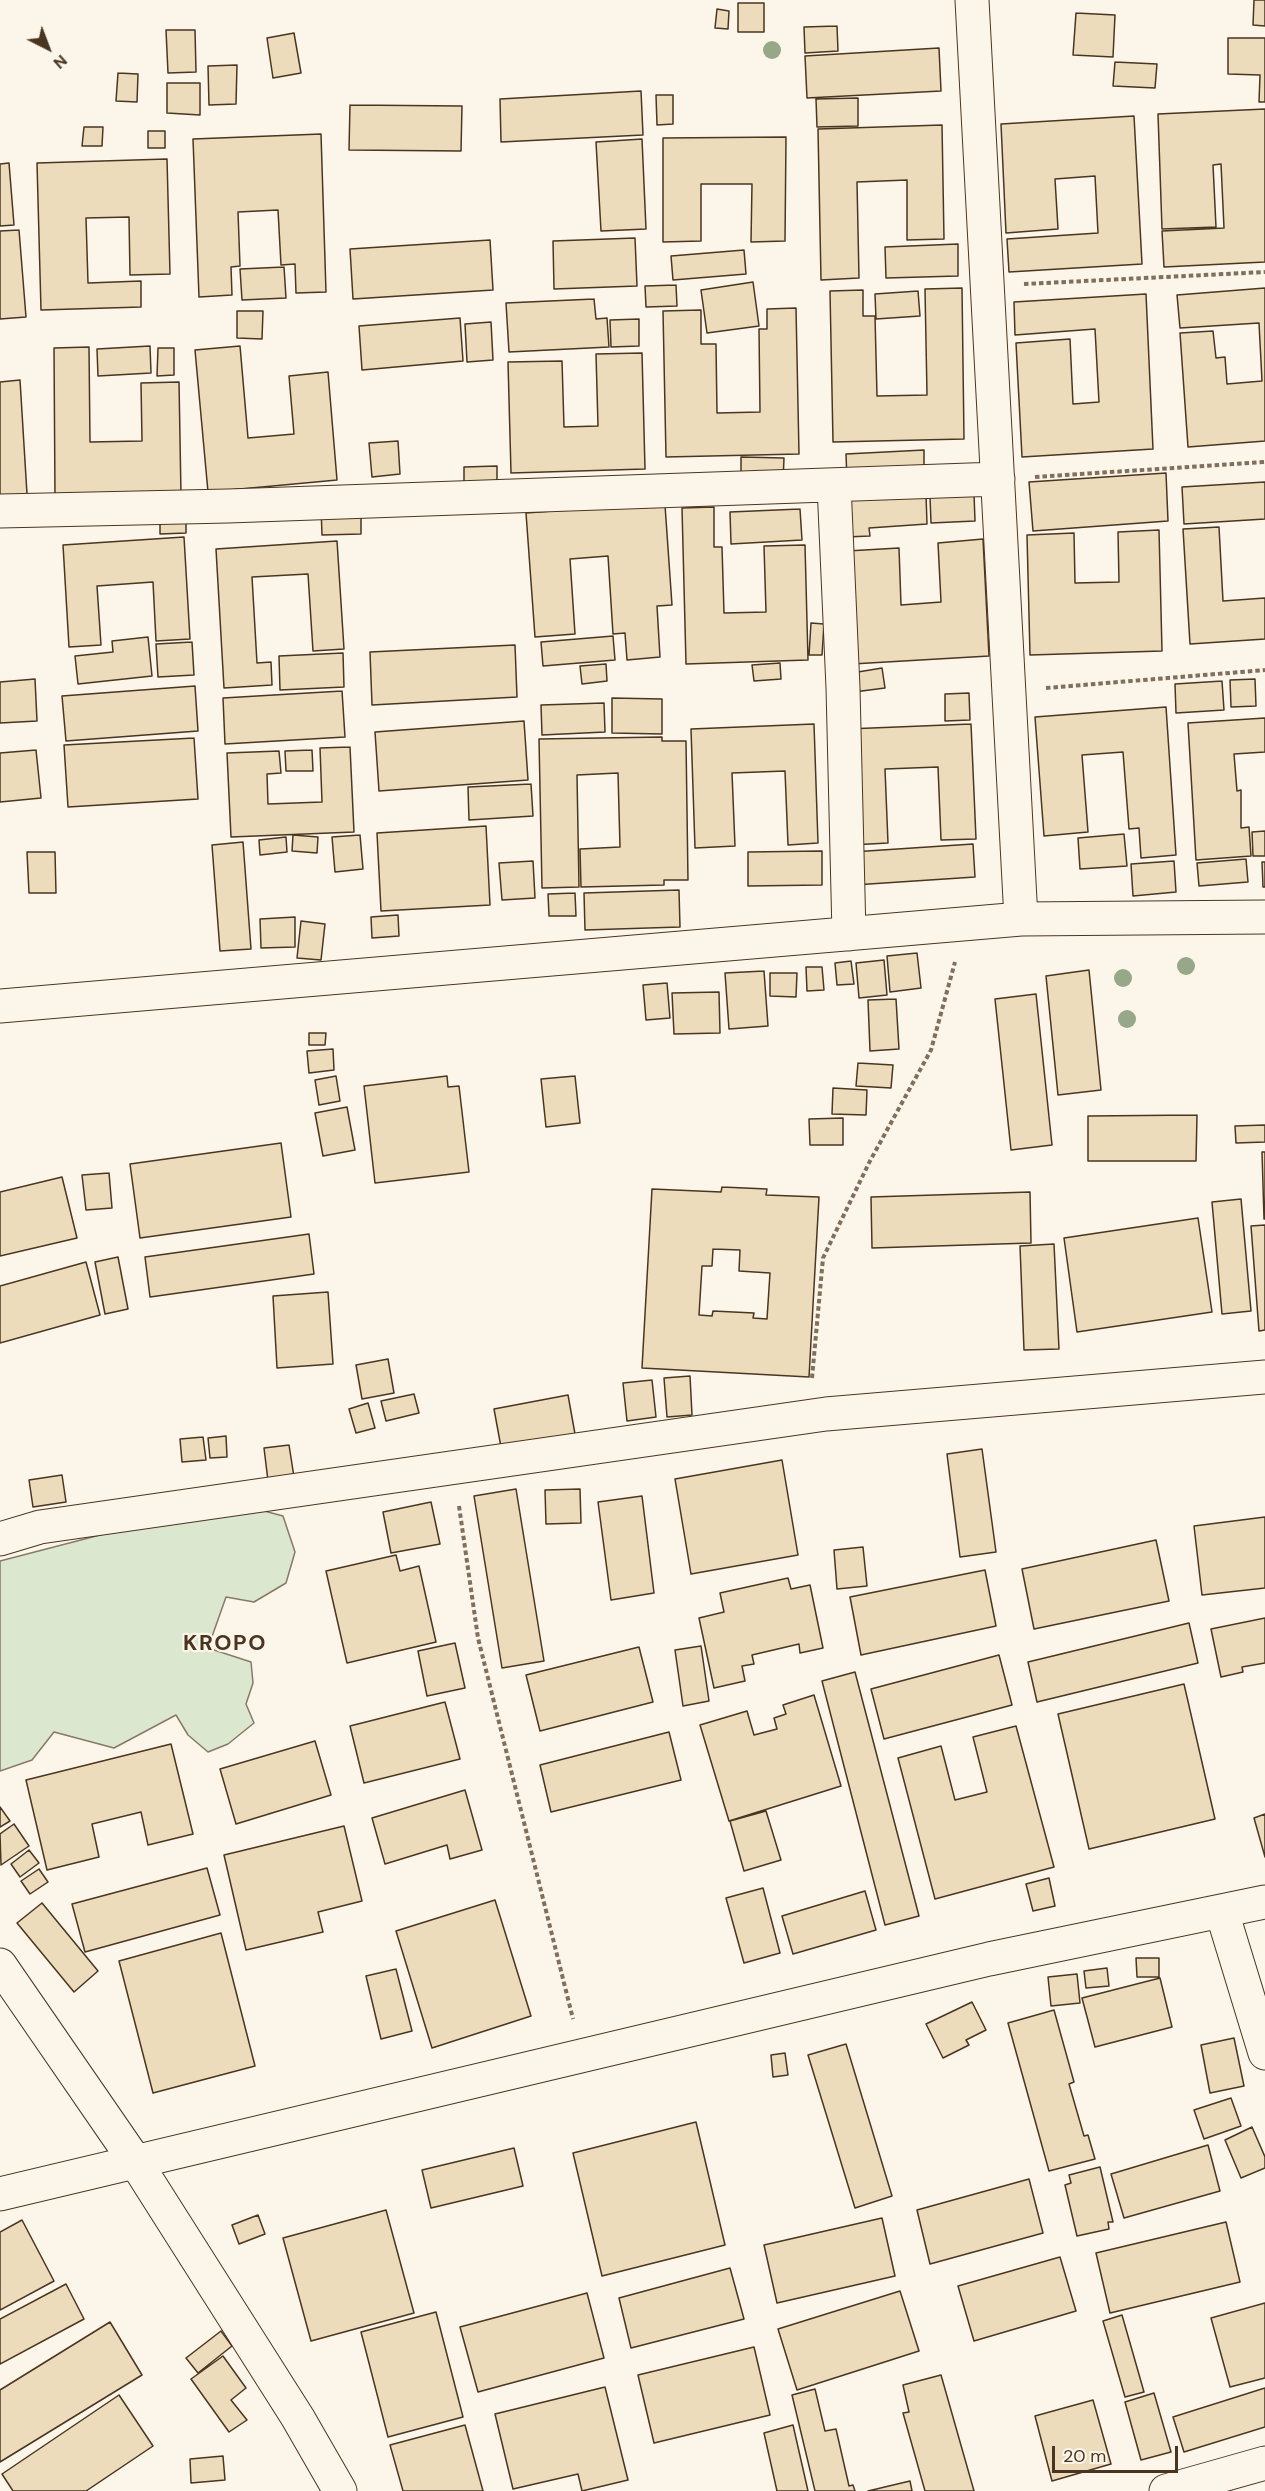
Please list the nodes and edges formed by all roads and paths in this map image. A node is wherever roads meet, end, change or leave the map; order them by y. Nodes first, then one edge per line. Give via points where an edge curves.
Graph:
1 (972, 0) edge
2 (1265, 272) edge
3 (988, 286) junction
4 (1265, 462) edge
5 (998, 479) junction
6 (834, 485) junction
7 (0, 511) edge
8 (1265, 670) edge
9 (1009, 691) junction
10 (1265, 916) edge
11 (1021, 919) junction
12 (965, 924) junction
13 (849, 934) junction
14 (0, 1006) edge
15 (1265, 1377) edge
16 (808, 1417) junction
17 (454, 1468) junction
18 (0, 1539) edge
19 (1265, 1902) edge
20 (1222, 1912) junction
21 (0, 1965) edge
22 (1265, 2053) edge
23 (582, 2055) junction
24 (135, 2161) junction
25 (0, 2194) edge
26 (1265, 2463) edge
27 (340, 2491) edge
28 (1166, 2491) edge

1 - 3 street
2 - 3 path
3 - 5 street
4 - 5 path
5 - 6 street
5 - 9 street
6 - 7 street
6 - 13 street
8 - 9 path
9 - 11 street
10 - 11 street
11 - 12 street
12 - 13 street
12 - 16 path via 931,1050 870,1161 824,1258
13 - 14 street
15 - 16 street
16 - 17 street
17 - 18 street via 40,1527
17 - 23 path via 478,1638
19 - 20 street
20 - 22 street
20 - 23 street via 989,1959
21 - 24 street
23 - 24 street
24 - 25 street
24 - 27 street
26 - 28 street

